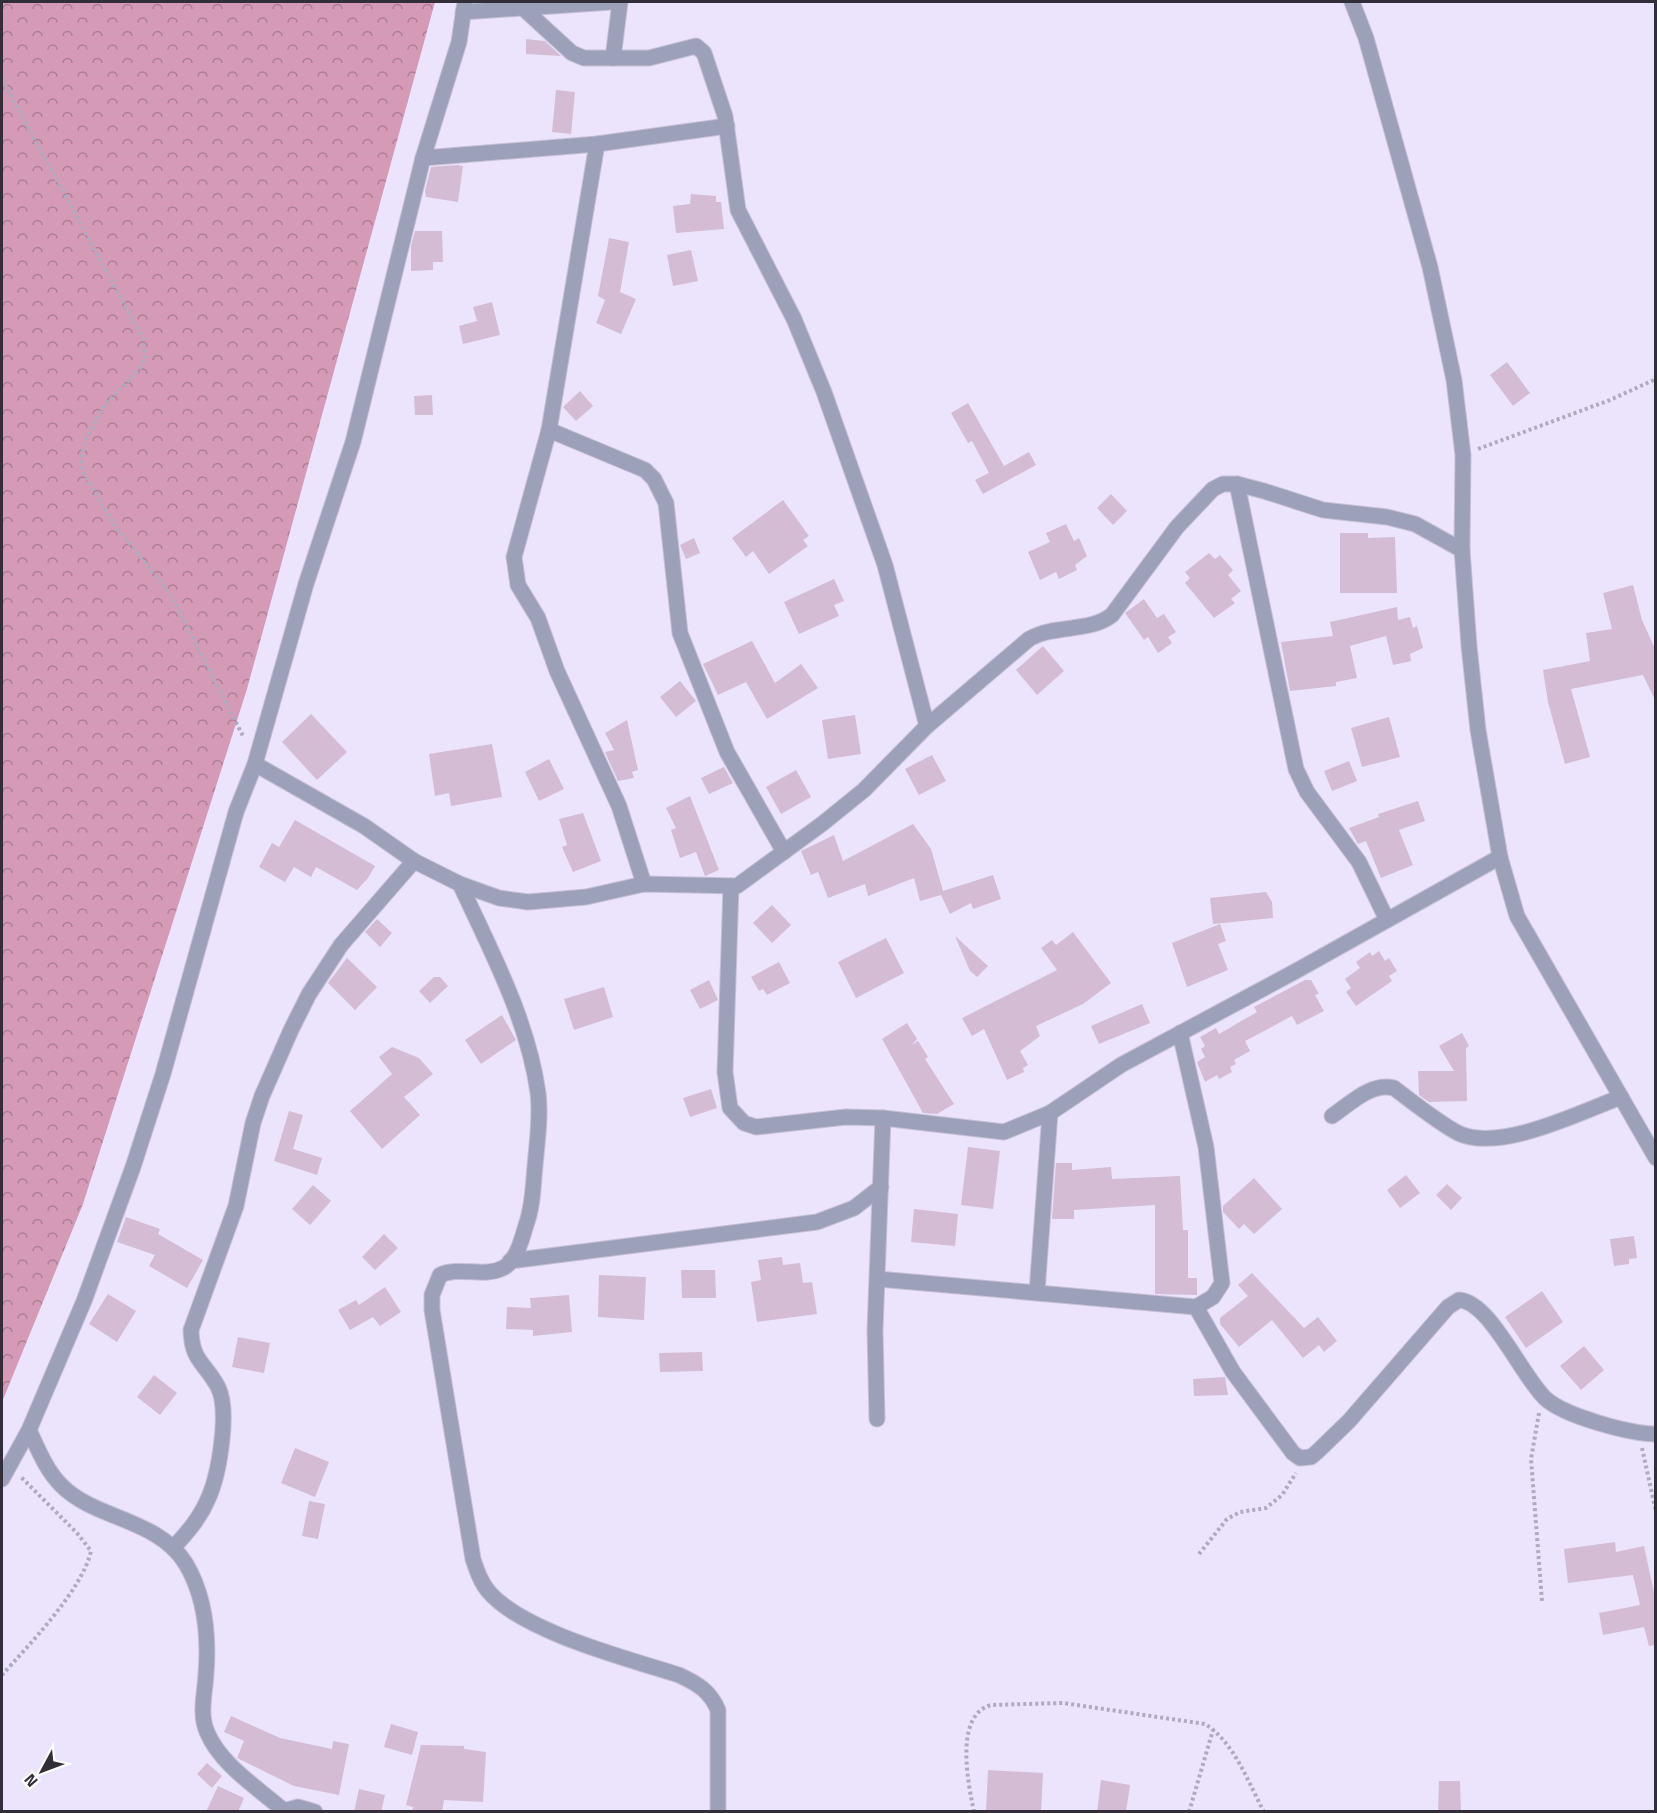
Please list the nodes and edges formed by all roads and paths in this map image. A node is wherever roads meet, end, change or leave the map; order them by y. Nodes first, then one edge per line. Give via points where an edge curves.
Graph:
1 (612, 2) edge
2 (620, 2) edge
3 (1352, 2) edge
4 (464, 7) edge
5 (524, 9) junction
6 (612, 58) junction
7 (2, 79) edge
8 (727, 126) junction
9 (597, 144) junction
10 (423, 158) junction
11 (1656, 379) edge
12 (549, 430) junction
13 (1463, 455) junction
14 (1237, 484) junction
15 (1462, 550) junction
16 (927, 726) junction
17 (255, 764) junction
18 (784, 852) junction
19 (1500, 857) junction
20 (414, 861) junction
21 (460, 884) junction
22 (644, 884) junction
23 (731, 886) junction
24 (1387, 920) junction
25 (1180, 1033) junction
26 (1621, 1097) junction
27 (1050, 1113) junction
28 (1332, 1116) dead end
29 (883, 1118) junction
30 (1656, 1158) edge
31 (881, 1187) junction
32 (510, 1261) junction
33 (878, 1279) junction
34 (1037, 1292) junction
35 (1196, 1307) junction
36 (1542, 1395) junction
37 (877, 1419) dead end
38 (29, 1430) junction
39 (1648, 1434) edge
40 (1300, 1458) junction
41 (6, 1472) edge
42 (1656, 1512) edge
43 (173, 1548) junction
44 (1198, 1554) dead end
45 (1542, 1601) dead end
46 (2, 1675) edge
47 (1214, 1729) junction
48 (282, 1811) edge
49 (315, 1812) edge
50 (718, 1812) edge
51 (974, 1812) edge
52 (1189, 1812) edge
53 (1264, 1812) edge

1 - 5 street
2 - 6 street
3 - 13 street via 1366,38 1430,267 1454,380
4 - 5 street
4 - 10 street via 459,42
5 - 6 street via 572,53 584,58
6 - 8 street via 649,58 699,46
7 - 17 path via 143,339 140,368 104,406 86,439 81,459 83,472 114,524 171,595
8 - 9 street
8 - 16 street via 738,210 794,319 824,392 885,565
9 - 10 street
9 - 12 street
10 - 17 street via 353,442 306,584
11 - 13 path
12 - 18 street via 645,470 654,479 667,510 680,633 727,752
12 - 22 street via 516,543 518,585 538,618 557,671 619,806
13 - 15 street
14 - 15 street via 1323,510 1415,524
14 - 16 street via 1218,486 1200,502 1105,621 1042,632 1029,639
14 - 24 street via 1296,769 1307,792 1359,862
15 - 19 street via 1478,730
16 - 18 street via 864,790
17 - 20 street via 364,826
17 - 38 street via 236,812 189,986 133,1167 84,1301
18 - 23 street via 741,884
19 - 24 street
19 - 26 street via 1516,916
20 - 21 street
20 - 43 street via 355,927 309,994 262,1096 236,1206 191,1330 192,1350 218,1388 224,1409 215,1480 196,1521
21 - 22 street via 499,898 528,902 595,896
21 - 32 street via 517,1014 538,1095 532,1201
22 - 23 street
23 - 29 street via 726,1072 730,1108 744,1123 756,1127 819,1119
24 - 25 street
25 - 27 street via 1121,1065
25 - 35 street via 1206,1147 1222,1283 1213,1297
26 - 28 street via 1497,1137 1459,1133 1384,1085
26 - 30 street
27 - 29 street via 1014,1129 995,1132
27 - 34 street
29 - 31 street
31 - 32 street via 854,1208 817,1222
31 - 33 street
32 - 50 street via 503,1268 490,1271 452,1269 440,1275 432,1295 473,1560 485,1587 506,1608 552,1632 679,1675 712,1695 718,1710
33 - 34 street
33 - 37 street
34 - 35 street
35 - 40 street via 1233,1372
36 - 39 street via 1560,1407
36 - 40 street via 1487,1319 1473,1304 1460,1300 1448,1307 1409,1349 1341,1429 1311,1457
36 - 45 path via 1531,1459
38 - 41 street
38 - 43 street via 46,1466 61,1486 151,1532
39 - 42 path
40 - 44 path via 1282,1495 1266,1508 1234,1514
41 - 46 path via 77,1533 91,1551 88,1565 75,1585
43 - 48 street via 197,1585 207,1629 202,1704 206,1731 216,1749
47 - 51 path via 1205,1724 1063,1704 980,1708 971,1719 966,1743
47 - 52 path
47 - 53 path via 1230,1748
48 - 49 street via 298,1807

